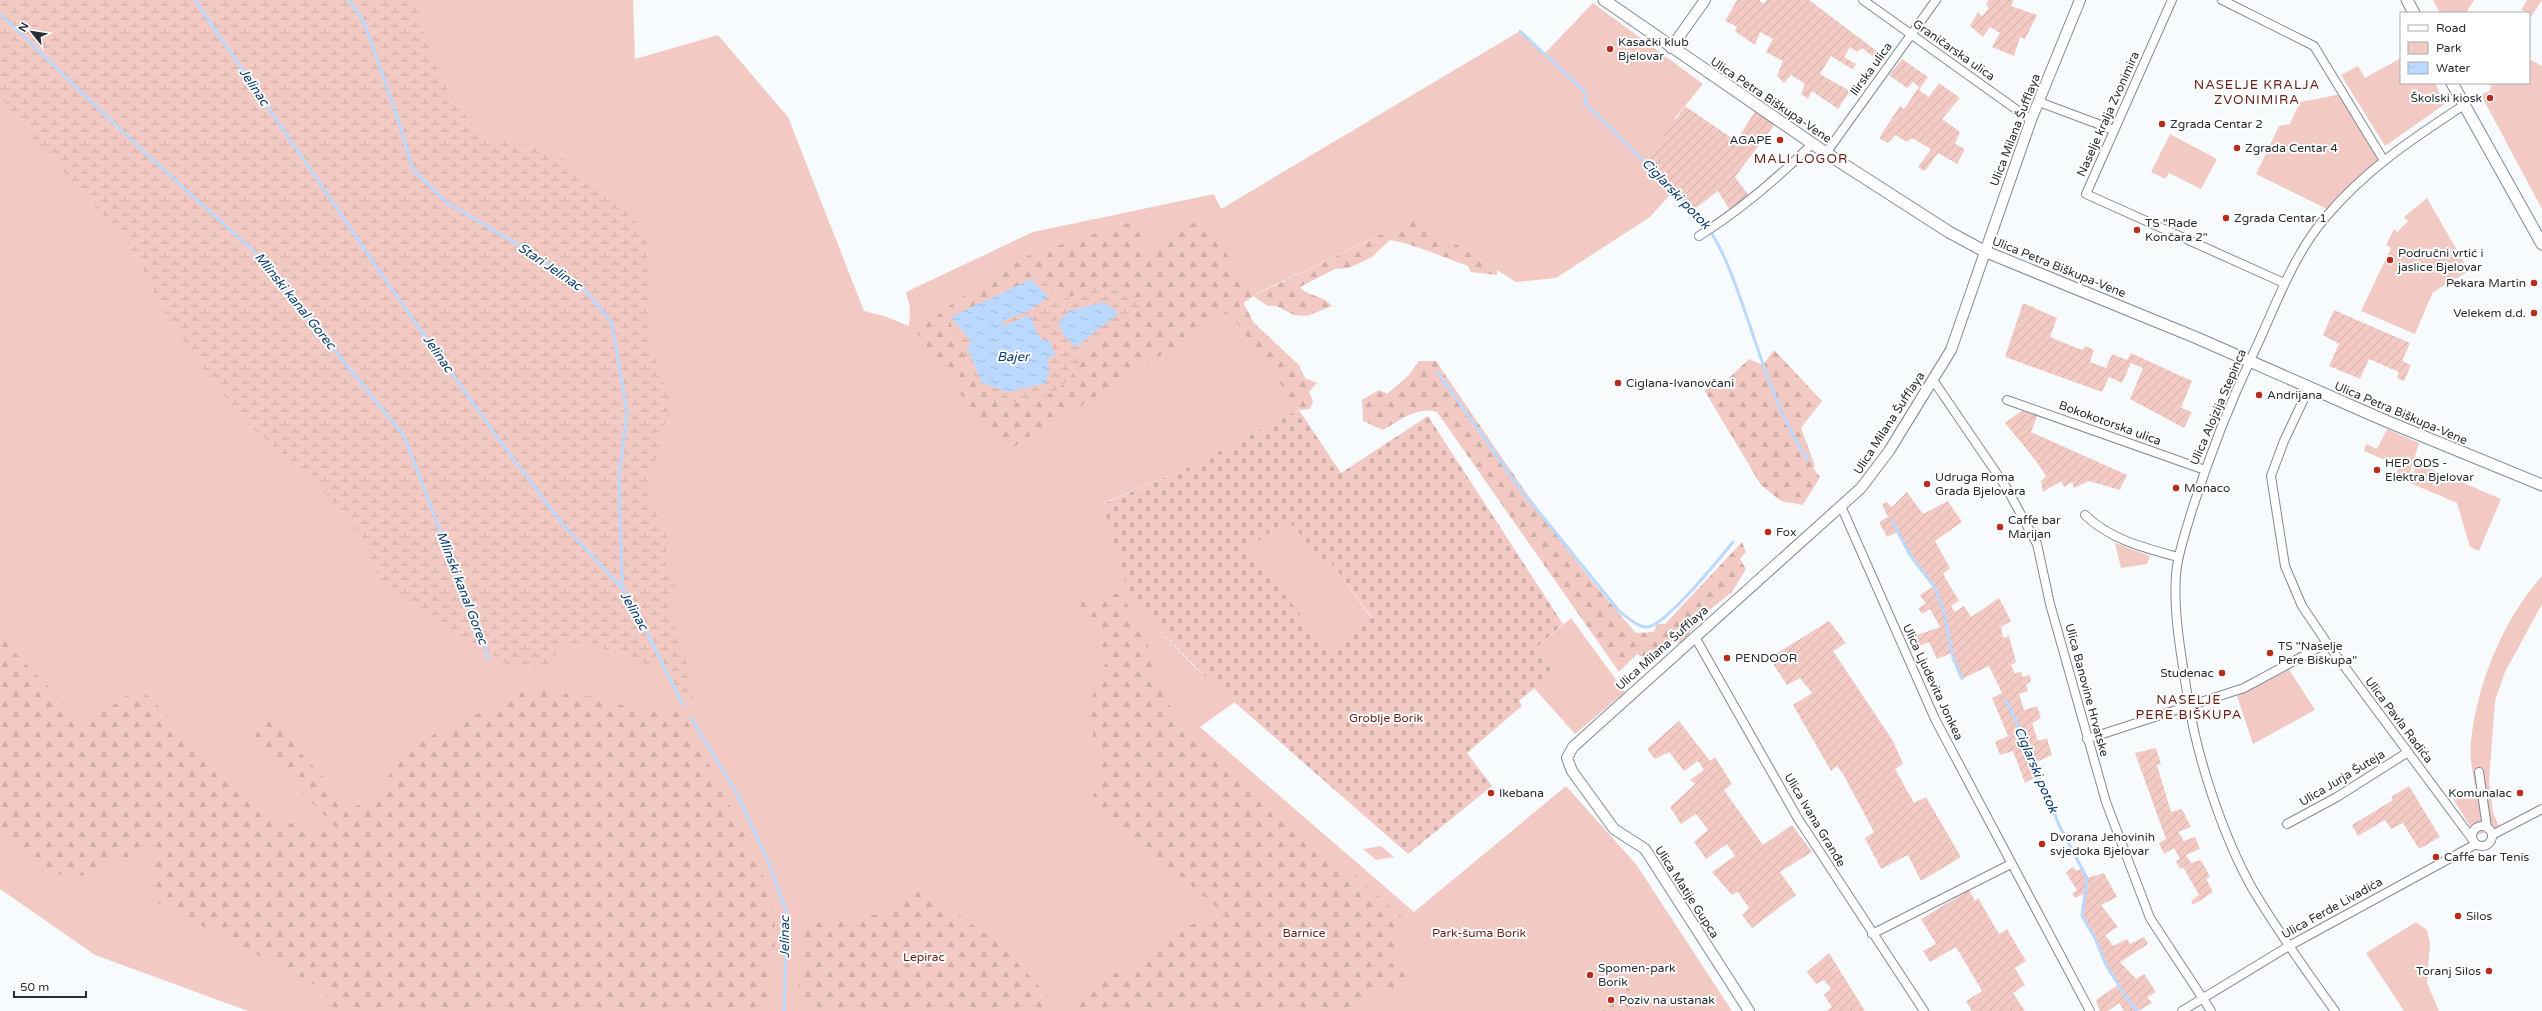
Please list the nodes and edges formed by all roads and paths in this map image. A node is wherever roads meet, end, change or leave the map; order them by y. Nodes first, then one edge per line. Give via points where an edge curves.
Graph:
1 (1604, 0) edge
2 (1705, 0) edge
3 (1862, 0) edge
4 (1936, 0) edge
5 (2080, 0) edge
6 (2172, 0) edge
7 (2222, 0) edge
8 (2407, 0) edge
9 (2413, 12) edge
10 (1911, 34) junction
11 (1671, 48) junction
12 (2453, 84) edge
13 (2039, 102) junction
14 (2464, 105) junction
15 (2032, 120) junction
16 (2114, 130) junction
17 (1812, 144) junction
18 (1826, 153) junction
19 (2383, 160) junction
20 (1699, 236) dead end
21 (2542, 244) edge
22 (1984, 251) junction
23 (2284, 283) junction
24 (2249, 362) junction
25 (1933, 380) junction
26 (2309, 388) junction
27 (2007, 400) dead end
28 (2205, 470) junction
29 (2542, 485) edge
30 (1840, 506) junction
31 (2085, 515) dead end
32 (2178, 557) junction
33 (1695, 637) junction
34 (2327, 643) junction
35 (2189, 707) junction
36 (2087, 739) junction
37 (2408, 752) junction
38 (1567, 758) joint
39 (2478, 772) dead end
40 (2542, 809) edge
41 (2287, 824) dead end
42 (2487, 828) junction
43 (2492, 835) junction
44 (2474, 842) junction
45 (2011, 864) junction
46 (1872, 934) junction
47 (2289, 946) junction
48 (2202, 998) junction
49 (1749, 1011) edge
50 (1924, 1011) edge
51 (2090, 1011) edge
52 (2182, 1011) edge
53 (2211, 1011) edge
54 (2334, 1011) edge

1 - 11 main road, Ulica Petra Biškupa-Vene
2 - 11 street
3 - 10 street, Graničarska ulica
4 - 10 street, Ilirska ulica
5 - 13 street, Ulica Milana Šufflaya
6 - 16 street, Naselje kralja Zvonimira
7 - 19 street via 2314,46
8 - 9 main road
10 - 15 street, Graničarska ulica
10 - 18 street, Ilirska ulica
11 - 17 main road, Ulica Petra Biškupa-Vene
12 - 14 main road
13 - 15 street, Ulica Milana Šufflaya
13 - 16 street
14 - 19 street, Ulica Alojzija Stepinca
14 - 21 main road
15 - 22 street, Ulica Milana Šufflaya
16 - 23 street, Naselje kralja Zvonimira via 2086,194
17 - 18 main road, Ulica Petra Biškupa-Vene
17 - 20 street via 1778,179 1733,215
18 - 22 main road, Ulica Petra Biškupa-Vene via 1949,232
19 - 23 street, Ulica Alojzija Stepinca via 2324,220
22 - 24 main road, Ulica Petra Biškupa-Vene via 2197,338
22 - 25 street, Ulica Milana Šufflaya via 1951,350
23 - 24 street, Ulica Alojzija Stepinca
24 - 26 main road, Ulica Petra Biškupa-Vene
24 - 28 street, Ulica Alojzija Stepinca
25 - 30 street, Ulica Milana Šufflaya via 1889,451 1866,482
25 - 36 street, Ulica Banovine Hrvatske via 2006,487 2037,544
26 - 29 main road, Ulica Petra Biškupa-Vene
26 - 34 street, Ulica Pavla Radića via 2270,476 2285,566 2302,606
27 - 28 street, Bokokotorska ulica
28 - 32 street, Ulica Alojzija Stepinca
30 - 33 street, Ulica Milana Šufflaya
30 - 45 street, Ulica Ljudevita Jonkea via 1935,719
31 - 32 street via 2102,529 2127,542
32 - 35 street, Ulica Alojzija Stepinca via 2176,584 2179,633
33 - 38 street, Ulica Milana Šufflaya via 1573,747
33 - 46 street, Ulica Ivana Granđe via 1797,816
34 - 35 street via 2244,688
34 - 37 street, Ulica Pavla Radića
35 - 36 street
35 - 47 street, Ulica Alojzija Stepinca via 2205,770 2231,843 2252,887
36 - 48 street, Ulica Banovine Hrvatske via 2106,802 2150,918
37 - 41 street, Ulica Jurja Šuteja
37 - 44 street, Ulica Pavla Radića
38 - 49 street, Ulica Matije Gupca via 1572,772 1614,829 1644,849
39 - 42 street
40 - 43 street, Ulica Ferde Livadića
42 - 43 street
42 - 44 street, Ulica Ferde Livadića via 2476,829 2473,833
43 - 44 street, Ulica Ferde Livadića via 2487,845 2481,846
44 - 47 street, Ulica Ferde Livadića
45 - 46 street
45 - 51 street, Ulica Ljudevita Jonkea
46 - 50 street, Ulica Ivana Granđe
47 - 48 street, Ulica Ferde Livadića
47 - 54 street, Ulica Alojzija Stepinca
48 - 52 street, Ulica Ferde Livadića
48 - 53 street, Ulica Banovine Hrvatske

